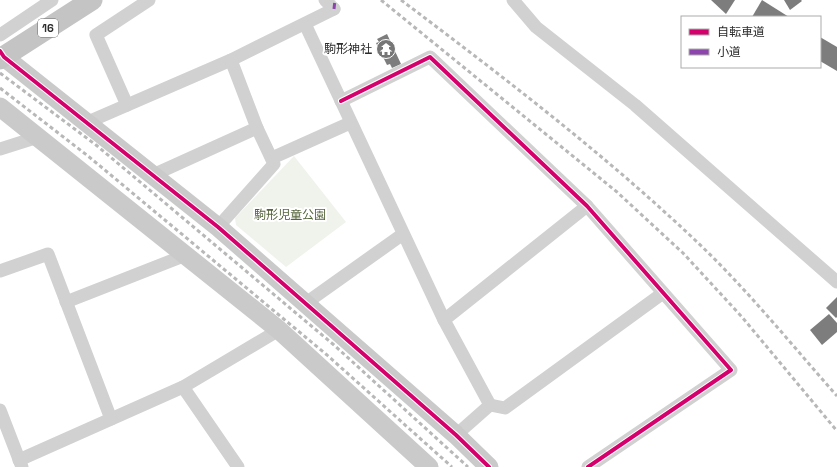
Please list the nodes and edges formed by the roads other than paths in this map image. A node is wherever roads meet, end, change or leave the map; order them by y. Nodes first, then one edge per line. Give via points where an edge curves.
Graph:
1 (52, 0) edge
2 (92, 0) edge
3 (149, 0) edge
4 (513, 0) edge
5 (331, 3) edge
6 (305, 24) junction
7 (0, 35) edge
8 (1, 56) edge
9 (231, 60) junction
10 (341, 101) junction
11 (127, 105) junction
12 (0, 107) edge
13 (88, 122) junction
14 (350, 123) junction
15 (257, 128) junction
16 (38, 137) junction
17 (0, 149) edge
18 (272, 158) junction
19 (153, 174) junction
20 (587, 206) junction
21 (218, 227) junction
22 (403, 234) junction
23 (186, 255) junction
24 (0, 271) edge
25 (837, 282) edge
26 (663, 292) junction
27 (66, 302) junction
28 (306, 302) junction
29 (444, 320) junction
30 (279, 330) junction
31 (183, 387) junction
32 (490, 405) junction
33 (0, 410) edge
34 (111, 419) junction
35 (456, 435) junction
36 (20, 463) edge
37 (236, 466) edge
38 (429, 467) edge
39 (488, 467) edge
40 (588, 467) edge

1 - 7 street
2 - 8 main road, 16
3 - 11 street via 96,35
4 - 25 street via 536,27 635,105
5 - 6 street
6 - 9 street
6 - 10 street
8 - 13 street
9 - 11 street
9 - 15 street
10 - 14 street
10 - 20 street via 430,57
11 - 13 street
12 - 16 street
13 - 19 street
14 - 18 street
14 - 22 street
15 - 18 street
15 - 19 street
16 - 17 street
16 - 23 street
18 - 21 street via 274,164
19 - 21 street
20 - 26 street
20 - 29 street
21 - 28 street
22 - 28 street
22 - 29 street
23 - 27 street
23 - 30 street
24 - 27 street via 48,254
26 - 32 street via 505,408
26 - 40 street via 730,370
27 - 34 street
28 - 35 street
29 - 32 street
30 - 31 street
30 - 38 street
31 - 34 street
31 - 37 street
32 - 35 street
33 - 36 street
34 - 36 street
35 - 39 street

